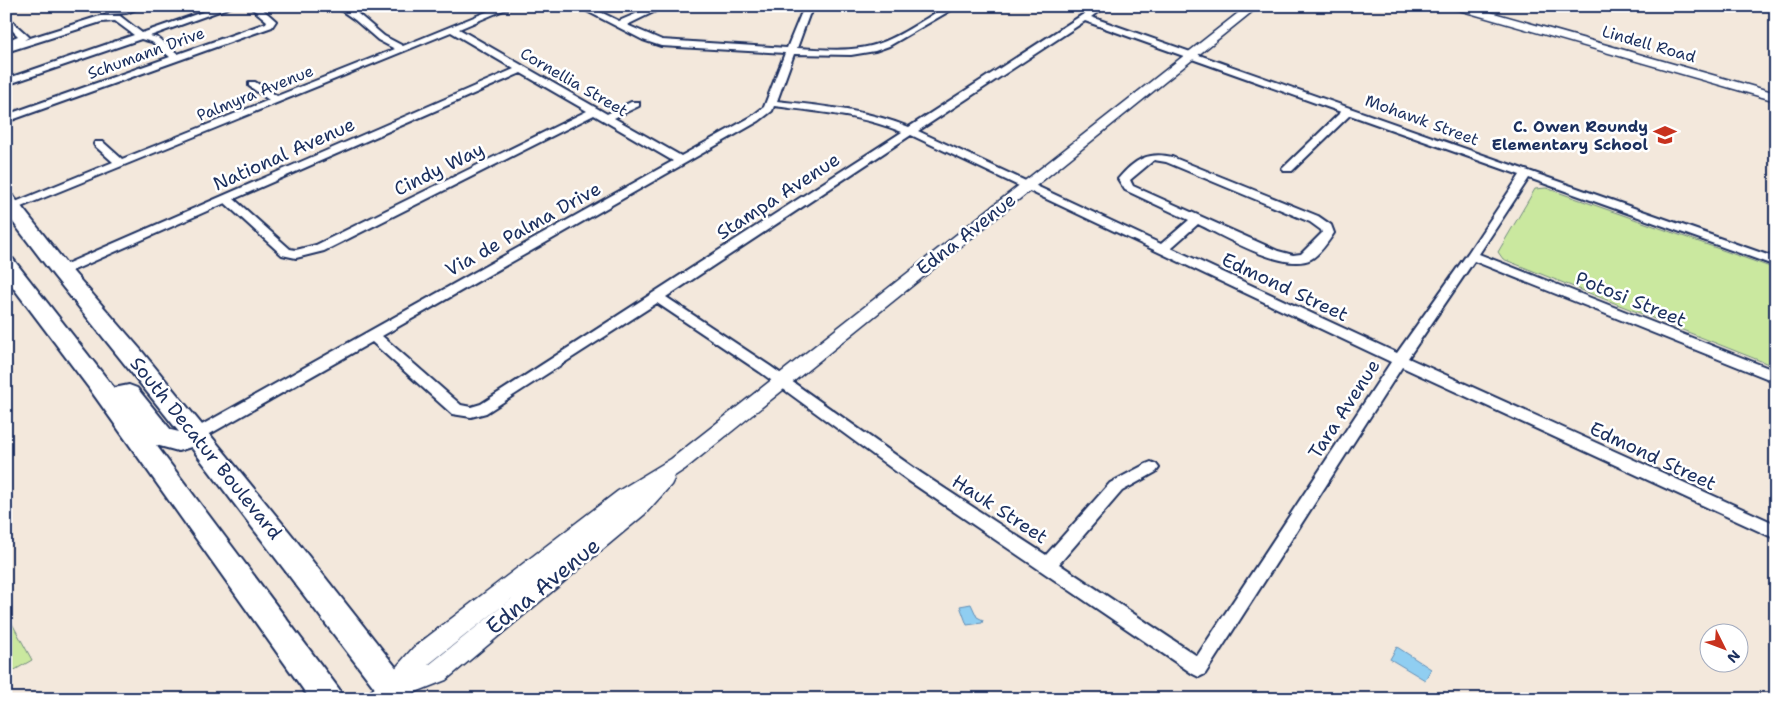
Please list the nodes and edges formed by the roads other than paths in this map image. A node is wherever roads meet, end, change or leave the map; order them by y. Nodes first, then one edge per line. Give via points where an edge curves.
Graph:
1 (102, 6) edge
2 (139, 6) edge
3 (229, 6) edge
4 (253, 6) edge
5 (339, 6) edge
6 (368, 6) edge
7 (509, 6) edge
8 (581, 6) edge
9 (662, 6) edge
10 (813, 6) edge
11 (954, 6) edge
12 (1102, 6) edge
13 (1254, 6) edge
14 (1456, 6) edge
15 (350, 13) junction
16 (1085, 18) junction
17 (6, 19) edge
18 (619, 25) junction
19 (452, 29) junction
20 (141, 36) junction
21 (6, 44) edge
22 (6, 49) edge
23 (402, 49) junction
24 (792, 51) junction
25 (1190, 55) junction
26 (177, 58) junction
27 (521, 68) junction
28 (6, 82) edge
29 (252, 84) dead end
30 (1776, 97) edge
31 (276, 100) junction
32 (771, 103) junction
33 (635, 104) dead end
34 (1348, 110) junction
35 (595, 111) junction
36 (607, 118) junction
37 (6, 120) edge
38 (910, 132) junction
39 (98, 144) dead end
40 (682, 161) junction
41 (120, 163) junction
42 (1288, 169) dead end
43 (1526, 174) junction
44 (1026, 187) junction
45 (227, 199) junction
46 (8, 205) edge
47 (1196, 220) junction
48 (1161, 250) junction
49 (1472, 256) junction
50 (1776, 262) edge
51 (6, 264) edge
52 (61, 271) junction
53 (658, 297) junction
54 (373, 335) junction
55 (1399, 360) junction
56 (1776, 377) edge
57 (781, 382) junction
58 (109, 398) junction
59 (471, 412) joint
60 (196, 435) junction
61 (1151, 468) dead end
62 (1776, 532) edge
63 (1048, 565) junction
64 (1199, 668) joint
65 (391, 695) edge
66 (328, 699) edge

1 - 2 street via 107,11
3 - 20 street
4 - 26 street, Schumann Drive via 272,21 269,25
5 - 15 street
6 - 15 street
7 - 19 street, Palmyra Avenue
8 - 18 street
9 - 18 street
10 - 24 street, Via de Palma Drive via 805,14
11 - 24 street via 872,49
12 - 16 street, Stampa Avenue
13 - 25 street, Edna Avenue
14 - 30 street, Lindell Road
15 - 23 street via 381,38
16 - 25 street, Mohawk Street
16 - 38 street, Stampa Avenue
17 - 21 street via 24,37
18 - 24 street via 646,38 676,45
19 - 23 street, Palmyra Avenue
19 - 27 street, Cornellia Street
20 - 22 street via 117,18 100,19
20 - 26 street via 155,40
20 - 28 street
23 - 31 street, Palmyra Avenue
24 - 32 street, Via de Palma Drive
25 - 34 street, Mohawk Street
25 - 44 street, Edna Avenue
26 - 37 street, Schumann Drive
27 - 35 street, Cornellia Street
27 - 45 street, National Avenue
29 - 31 street
31 - 41 street, Palmyra Avenue
32 - 38 street, Edmond Street via 858,114
32 - 40 street, Via de Palma Drive via 756,119
33 - 36 street
34 - 42 street
34 - 43 street, Mohawk Street
35 - 36 street, Cornellia Street
35 - 45 street, Cindy Way via 320,248 296,254 286,252
36 - 40 street, Cornellia Street
38 - 44 street, Edmond Street
38 - 53 street, Stampa Avenue
39 - 41 street
40 - 54 street, Via de Palma Drive
41 - 46 street, Palmyra Avenue
43 - 49 street, Tara Avenue
43 - 50 street, Mohawk Street
44 - 48 street, Edmond Street
44 - 57 street, Edna Avenue
45 - 52 street, National Avenue
46 - 52 main road, South Decatur Boulevard
47 - 47 street via 1274,254 1298,260 1312,253 1328,234 1326,228 1314,219 1168,158 1147,160 1124,179 1129,188
47 - 48 street
48 - 55 street, Edmond Street
49 - 55 street, Tara Avenue
49 - 56 street, Potosi Street
51 - 58 main road
52 - 60 main road, South Decatur Boulevard
53 - 57 street, Hauk Street
53 - 59 street, Stampa Avenue via 486,408
54 - 59 street via 458,410
54 - 60 street, Via de Palma Drive
55 - 62 street, Edmond Street
55 - 64 street, Tara Avenue
57 - 63 street, Hauk Street via 915,477
57 - 65 street, Edna Avenue via 678,464 638,508 438,672
58 - 60 main road via 129,394 162,437 178,442
58 - 66 main road
60 - 65 main road, South Decatur Boulevard via 281,542
61 - 63 street via 1116,487
63 - 64 street, Hauk Street

